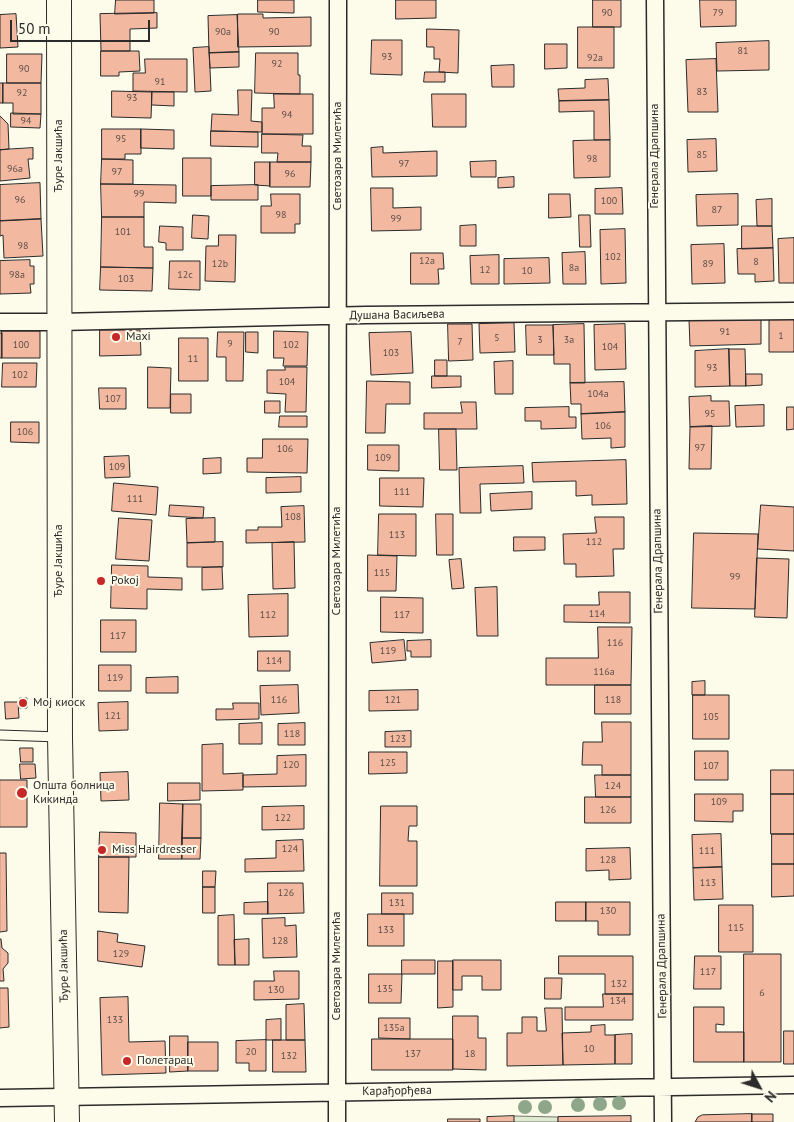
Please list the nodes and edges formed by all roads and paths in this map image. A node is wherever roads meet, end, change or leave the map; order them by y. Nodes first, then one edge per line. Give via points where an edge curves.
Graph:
1 (59, 0) edge
2 (338, 0) edge
3 (655, 0) edge
4 (794, 311) edge
5 (656, 312) junction
6 (337, 316) junction
7 (0, 322) edge
8 (59, 322) junction
9 (0, 735) edge
10 (60, 737) junction
11 (794, 1085) edge
12 (663, 1086) junction
13 (337, 1092) junction
14 (66, 1097) junction
15 (0, 1098) edge
16 (67, 1122) edge
17 (337, 1122) edge
18 (663, 1122) edge

1 - 8 main road, Ђуре Јакшића
2 - 6 street, Светозара Милетића
3 - 5 street, Генерала Драпшина
4 - 5 street, Душана Васиљева
5 - 6 street, Душана Васиљева
5 - 12 street, Генерала Драпшина
6 - 8 street, Душана Васиљева
6 - 13 street, Светозара Милетића
7 - 8 street, Душана Васиљева
8 - 10 main road, Ђуре Јакшића
9 - 10 lane
10 - 14 main road, Ђуре Јакшића
11 - 12 street, Карађорђева
12 - 13 street, Карађорђева
12 - 18 street, Генерала Драпшина
13 - 14 street, Карађорђева
13 - 17 street, Светозара Милетића
14 - 15 street, Карађорђева
14 - 16 main road, Ђуре Јакшића

